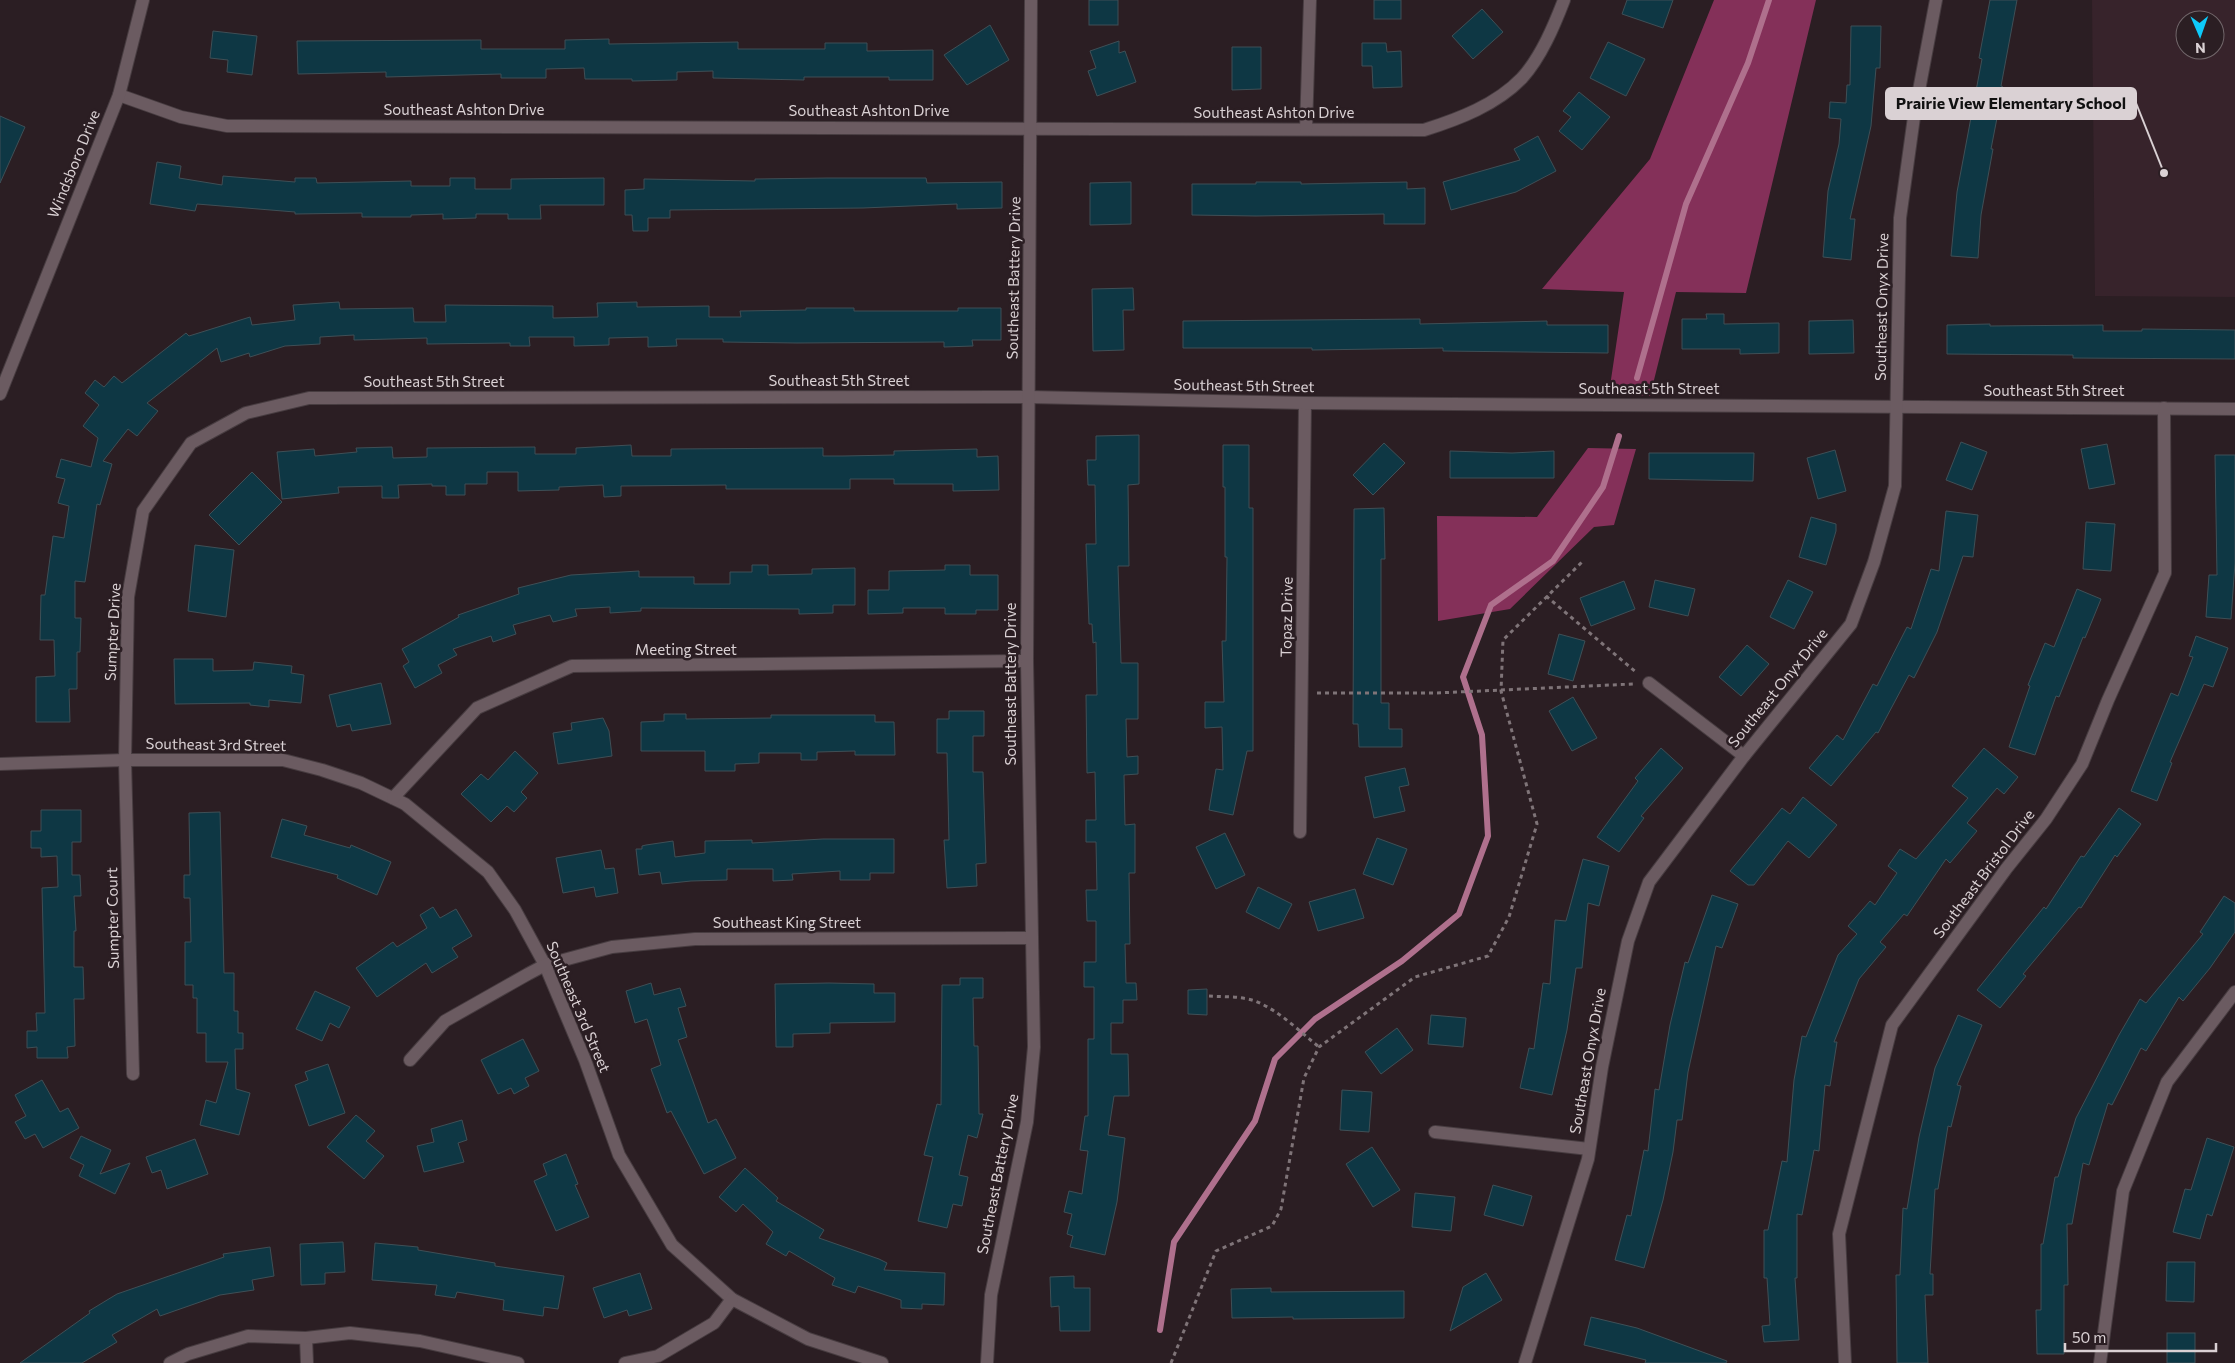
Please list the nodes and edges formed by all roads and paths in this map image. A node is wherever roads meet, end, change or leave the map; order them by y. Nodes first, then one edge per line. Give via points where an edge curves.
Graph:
1 (143, 0) edge
2 (1031, 0) edge
3 (1310, 0) edge
4 (1564, 0) edge
5 (1936, 0) edge
6 (119, 94) junction
7 (1032, 128) junction
8 (1306, 129) junction
9 (0, 394) edge
10 (1029, 397) junction
11 (1305, 403) junction
12 (1896, 407) junction
13 (2164, 408) junction
14 (2235, 409) edge
15 (254, 411) joint
16 (1582, 562) dead end
17 (1546, 596) junction
18 (1026, 661) junction
19 (1649, 683) junction
20 (1501, 691) junction
21 (1302, 693) junction
22 (1744, 756) junction
23 (125, 760) junction
24 (0, 764) edge
25 (393, 798) junction
26 (1300, 832) dead end
27 (1031, 938) junction
28 (545, 965) junction
29 (2235, 992) edge
30 (1209, 996) dead end
31 (1319, 1047) junction
32 (410, 1060) dead end
33 (133, 1074) dead end
34 (1435, 1132) dead end
35 (1589, 1148) junction
36 (732, 1299) junction
37 (306, 1338) junction
38 (170, 1363) edge
39 (306, 1363) edge
40 (518, 1363) edge
41 (625, 1363) edge
42 (882, 1363) edge
43 (987, 1363) edge
44 (1170, 1363) edge
45 (1525, 1363) edge
46 (1844, 1363) edge
47 (2100, 1363) edge

1 - 6 street, Windsboro Drive
2 - 7 street, Southeast Battery Drive
3 - 8 street
4 - 8 street, Southeast Ashton Drive via 1551,34 1522,78 1489,104 1424,130
5 - 12 street, Southeast Onyx Drive via 1914,117 1900,218
6 - 7 street, Southeast Ashton Drive via 182,117 227,126
6 - 9 street, Windsboro Drive
7 - 8 street, Southeast Ashton Drive
7 - 10 street, Southeast Battery Drive
10 - 11 street, Southeast 5th Street
10 - 15 street, Southeast 5th Street via 309,398
10 - 18 street, Southeast Battery Drive
11 - 12 street, Southeast 5th Street
11 - 21 street, Topaz Drive
12 - 13 street, Southeast 5th Street
12 - 22 street, Southeast Onyx Drive via 1895,486 1874,562 1851,624
13 - 14 street, Southeast 5th Street
13 - 46 street, Southeast Bristol Drive via 2164,573 2082,764 2046,819 1892,1025 1839,1234
15 - 23 street, Sumpter Drive via 191,443 143,510 128,597
16 - 17 path
17 - 19 path
17 - 20 path via 1503,640
18 - 25 street, Meeting Street via 572,666 477,708
18 - 27 street, Southeast Battery Drive
19 - 20 path
19 - 22 street
20 - 21 path
20 - 31 path via 1537,824 1509,917 1488,956 1416,977
21 - 26 street, Topaz Drive
22 - 35 street, Southeast Onyx Drive via 1649,882 1628,941
23 - 24 street, Southeast 3rd Street
23 - 25 street, Southeast 3rd Street via 283,760 329,772
23 - 33 street, Sumpter Court
25 - 28 street, Southeast 3rd Street via 405,804 488,872 515,910
27 - 28 street, Southeast King Street via 695,939 612,947
27 - 43 street, Southeast Battery Drive via 1034,1047 1027,1122 992,1295
28 - 32 street, Southeast King Street via 445,1021
28 - 36 street, Southeast 3rd Street via 585,1060 619,1155 672,1245
29 - 47 street via 2167,1082 2123,1191
30 - 31 path via 1254,1001 1275,1011
31 - 44 path via 1304,1078 1281,1209 1272,1226 1216,1251
34 - 35 street
35 - 45 street, Southeast Onyx Drive
36 - 41 street via 714,1322 658,1356
36 - 42 street, Southeast 3rd Street via 808,1339
37 - 38 street via 248,1336 188,1354
37 - 39 street
37 - 40 street via 350,1333 412,1340

